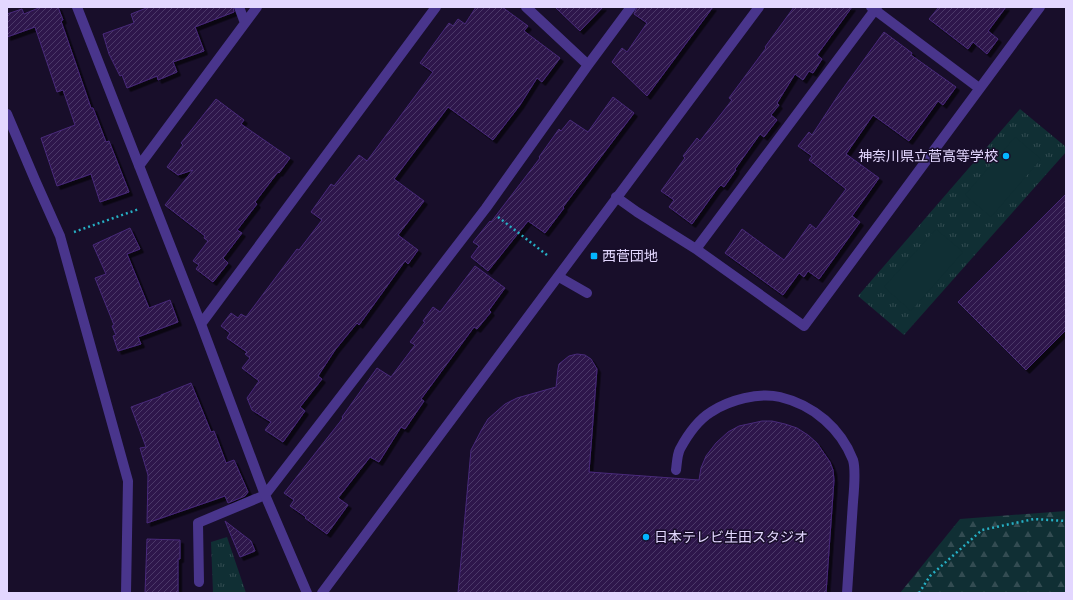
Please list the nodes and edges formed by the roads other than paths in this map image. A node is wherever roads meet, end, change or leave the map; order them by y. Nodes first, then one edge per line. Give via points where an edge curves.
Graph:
1 (77, 7) edge
2 (239, 7) edge
3 (257, 7) edge
4 (436, 7) edge
5 (526, 7) edge
6 (631, 7) edge
7 (759, 7) edge
8 (1040, 7) edge
9 (874, 8) edge
10 (245, 23) junction
11 (588, 66) junction
12 (979, 88) junction
13 (7, 114) edge
14 (139, 166) junction
15 (616, 197) junction
16 (696, 249) junction
17 (558, 277) junction
18 (587, 293) dead end
19 (201, 324) junction
20 (676, 470) dead end
21 (265, 495) junction
22 (199, 582) dead end
23 (126, 593) edge
24 (307, 593) edge
25 (322, 593) edge
26 (847, 593) edge

1 - 14 street
2 - 10 street
3 - 10 street
4 - 19 street
5 - 11 street
6 - 11 street
7 - 15 street
8 - 12 street
9 - 12 street
9 - 16 street
10 - 14 street
11 - 21 street via 486,208
12 - 16 street via 804,326
13 - 23 street via 60,236 128,481
14 - 19 street
15 - 16 street
15 - 17 street
17 - 18 street
17 - 25 street
19 - 21 street
20 - 26 street via 680,450 699,422 726,404 761,396 780,397 821,416 836,430 854,462
21 - 22 street via 198,523
21 - 24 street

